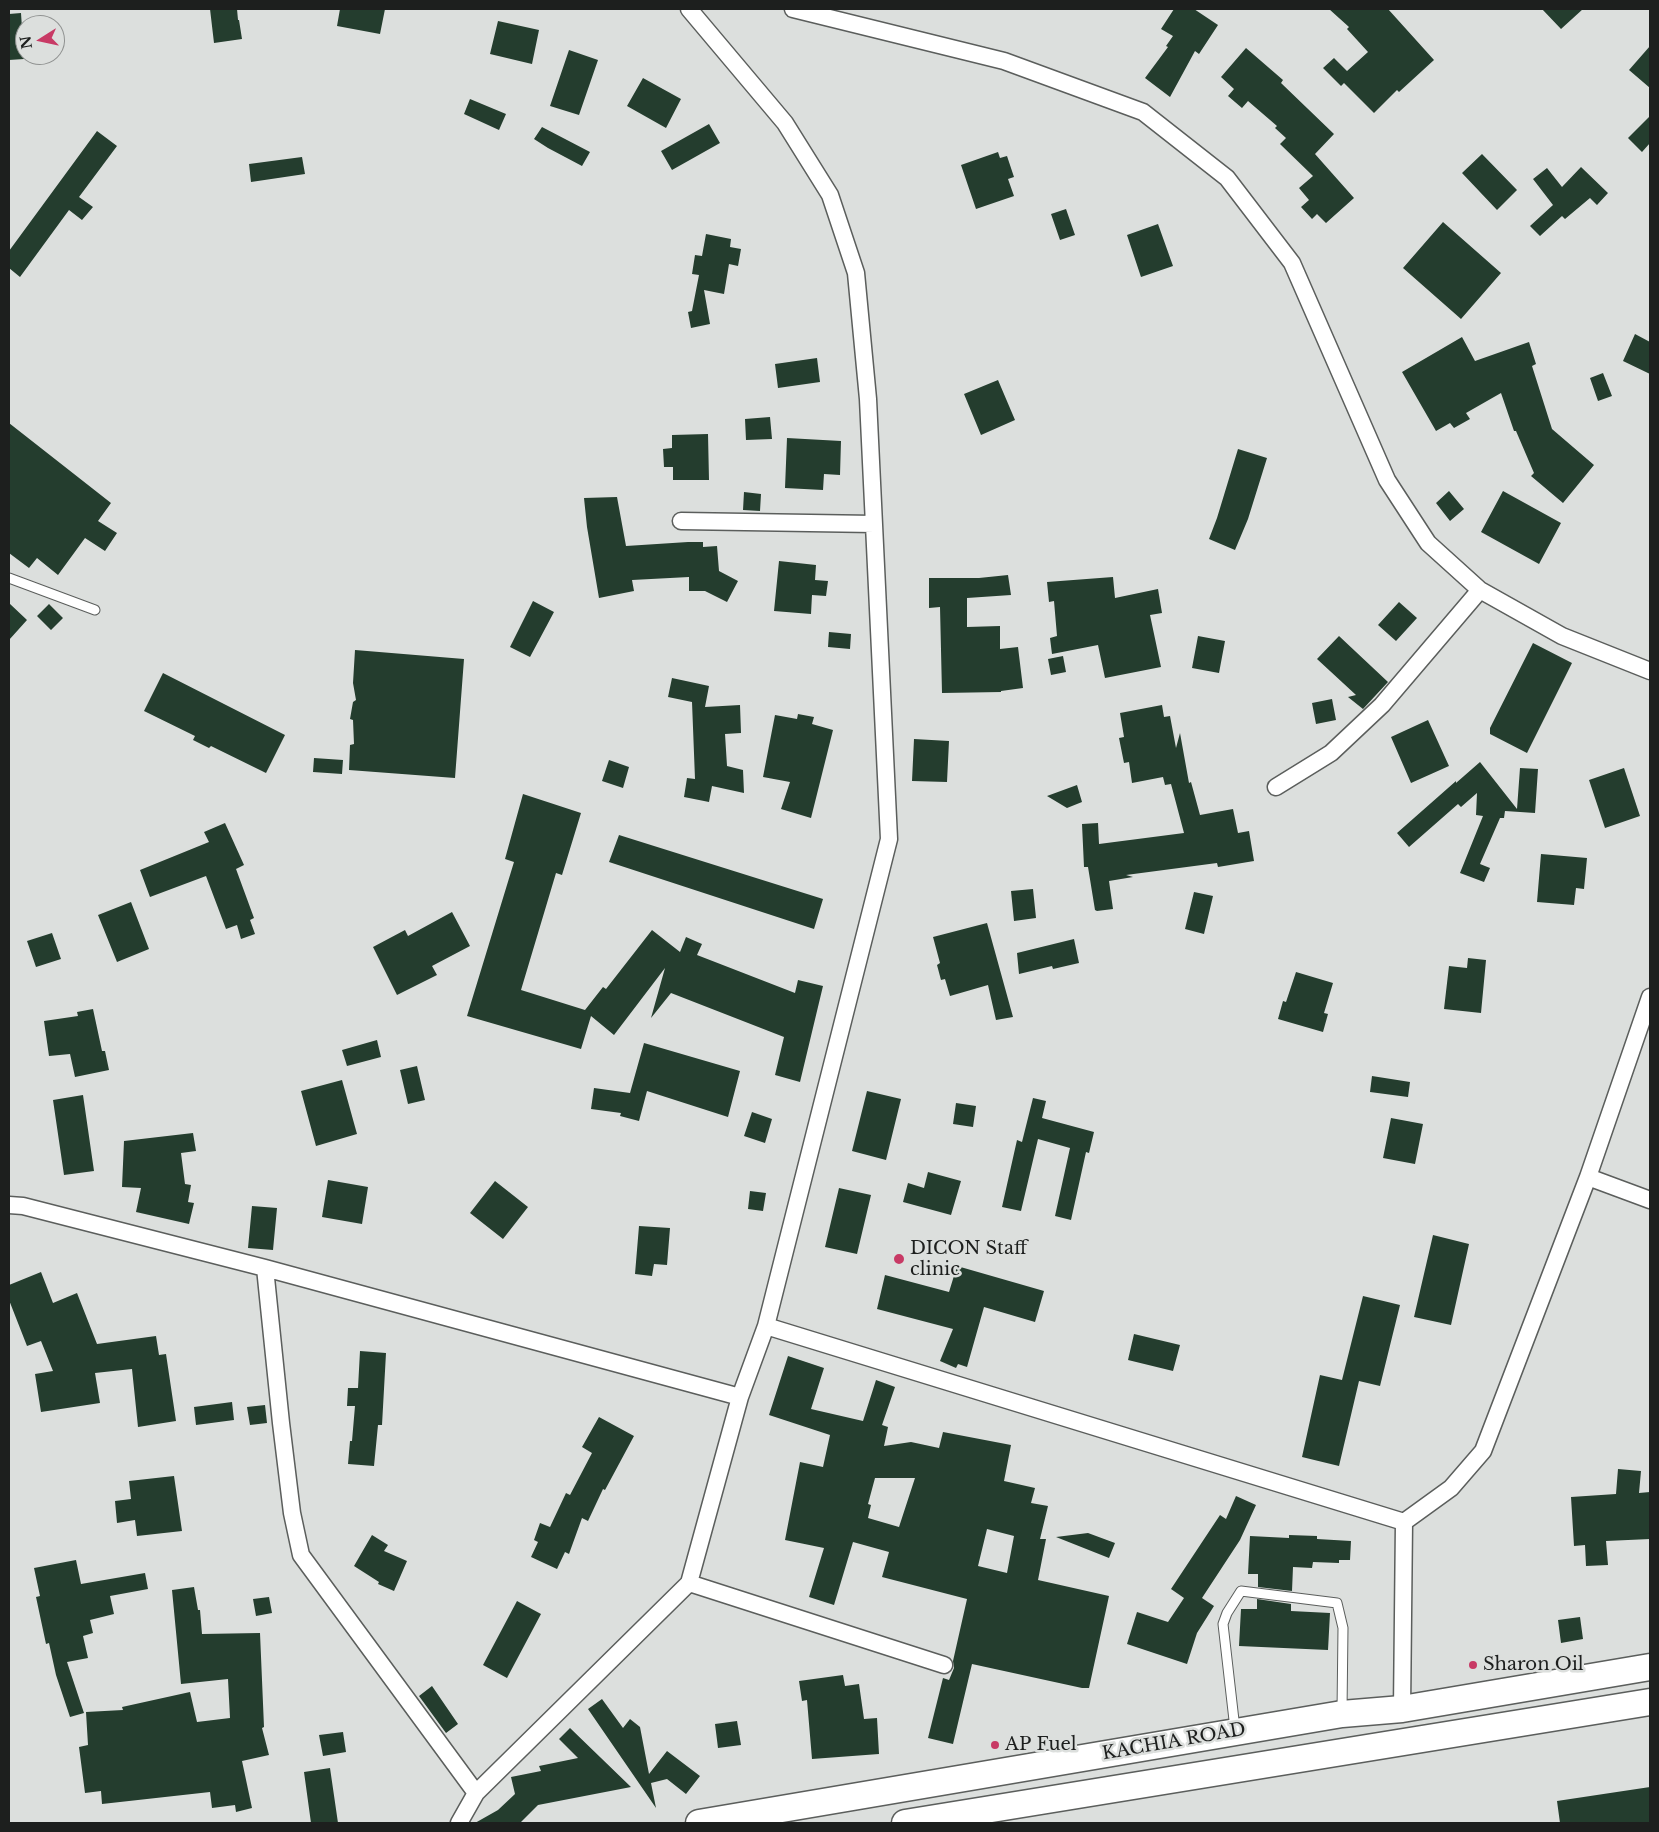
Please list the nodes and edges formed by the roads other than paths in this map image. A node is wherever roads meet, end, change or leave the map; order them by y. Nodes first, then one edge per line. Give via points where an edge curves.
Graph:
1 (689, 9) edge
2 (793, 9) edge
3 (681, 521) dead end
4 (874, 524) junction
5 (9, 578) edge
6 (1480, 590) junction
7 (95, 610) dead end
8 (1650, 671) edge
9 (1276, 787) dead end
10 (1650, 997) edge
11 (1588, 1178) junction
12 (1650, 1200) edge
13 (9, 1205) edge
14 (265, 1268) junction
15 (766, 1326) junction
16 (740, 1397) junction
17 (1404, 1522) junction
18 (689, 1583) junction
19 (944, 1665) dead end
20 (1650, 1667) edge
21 (1650, 1702) edge
22 (1402, 1709) junction
23 (1342, 1714) junction
24 (1236, 1731) junction
25 (476, 1793) junction
26 (459, 1823) edge
27 (699, 1823) edge
28 (905, 1823) edge

1 - 4 street via 785,123 830,195 856,274 868,399
2 - 6 street via 1004,62 1144,112 1226,178 1292,263 1387,480 1428,543
3 - 4 street
4 - 15 street via 889,839
5 - 7 lane
6 - 8 street via 1562,636
6 - 9 street via 1382,705 1331,753
10 - 11 street
11 - 12 street
11 - 17 street via 1483,1451 1451,1488
13 - 14 street
14 - 16 street
14 - 25 street via 289,1486 301,1555
15 - 16 street
15 - 17 street
16 - 18 street
17 - 22 street
18 - 19 street
18 - 25 street
20 - 22 main road, KACHIA ROAD
21 - 28 main road, KACHIA ROAD
22 - 23 main road, KACHIA ROAD
23 - 24 main road, KACHIA ROAD
23 - 24 lane via 1342,1628 1336,1602 1240,1590 1223,1624
24 - 27 main road, KACHIA ROAD
25 - 26 street

